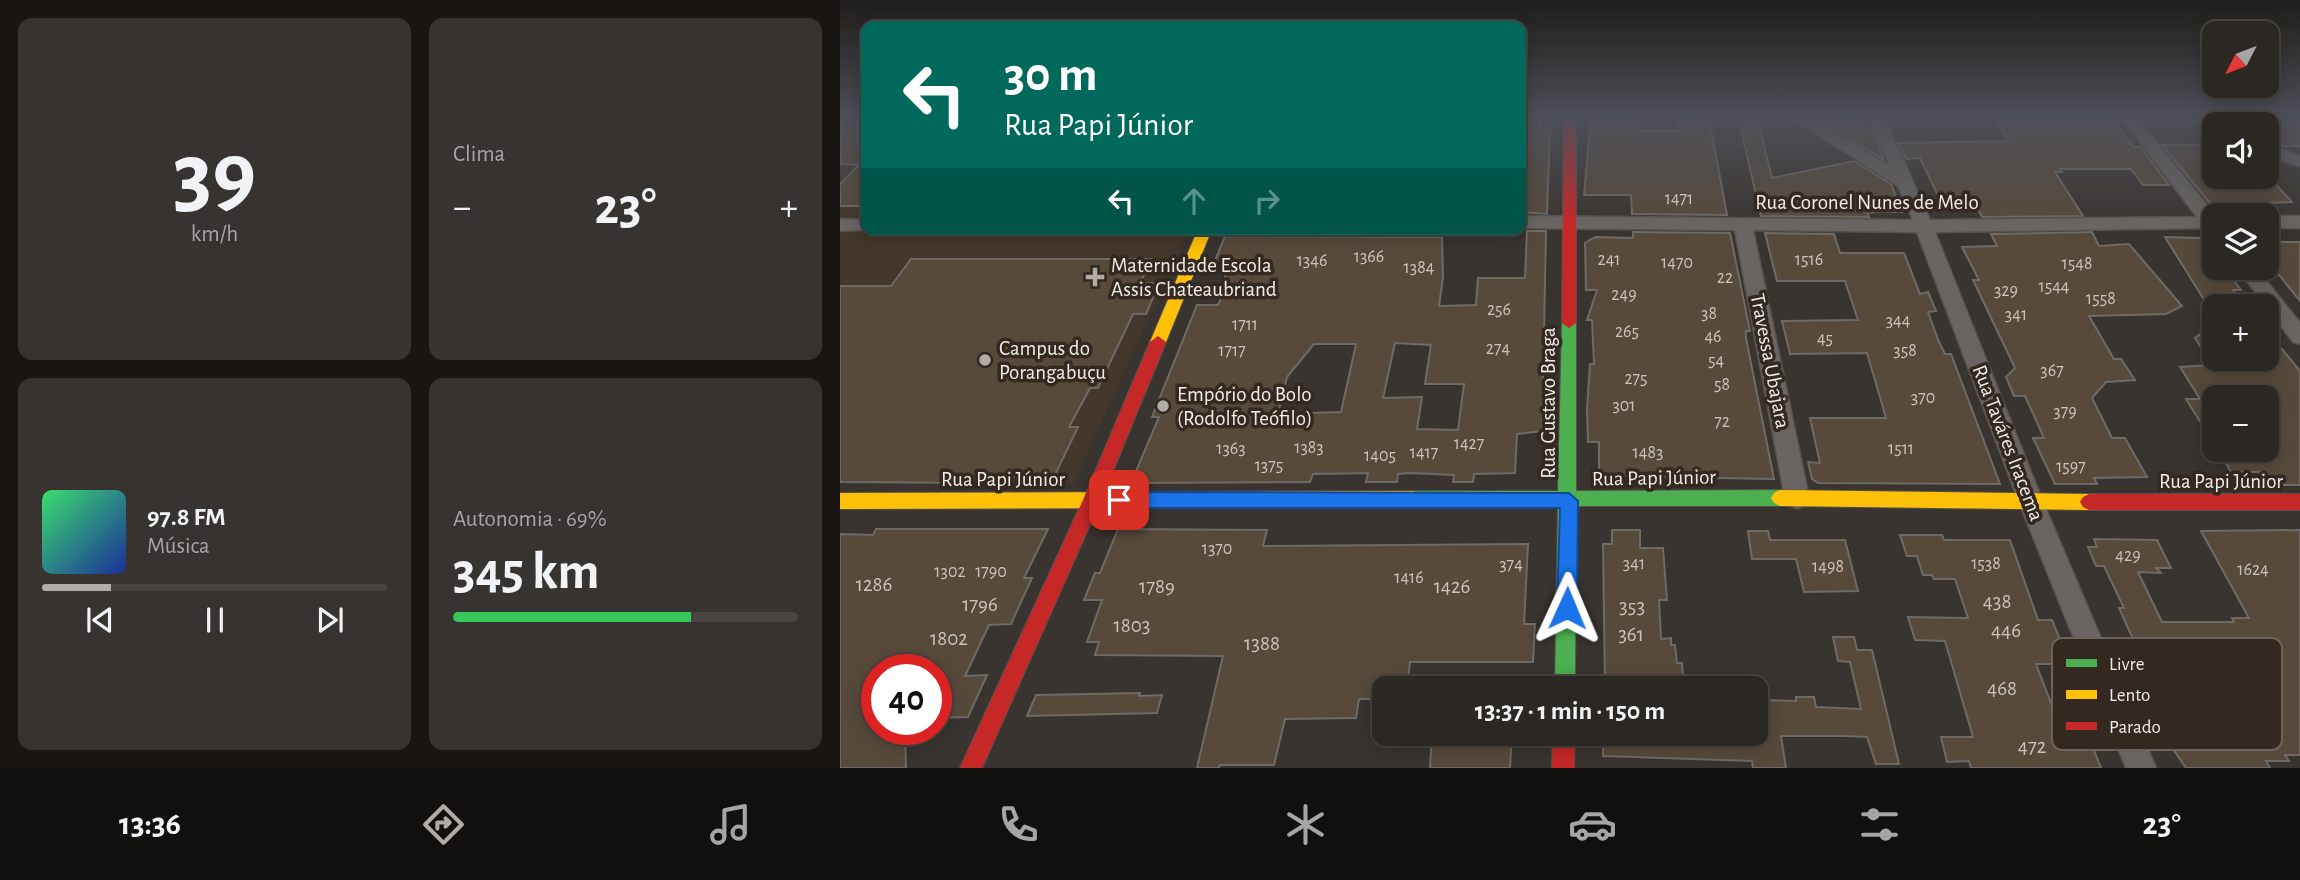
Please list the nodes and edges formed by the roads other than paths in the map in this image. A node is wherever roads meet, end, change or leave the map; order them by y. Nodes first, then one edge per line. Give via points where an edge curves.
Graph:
1 (1570, 154) edge
2 (1858, 154) edge
3 (1893, 154) edge
4 (2158, 154) edge
5 (2279, 156) edge
6 (2300, 161) edge
7 (1905, 182) junction
8 (2202, 209) edge
9 (1526, 222) edge
10 (1569, 222) junction
11 (2279, 222) edge
12 (2300, 222) edge
13 (2202, 223) edge
14 (840, 225) edge
15 (1743, 225) junction
16 (861, 226) edge
17 (1924, 226) junction
18 (1202, 235) edge
19 (2255, 280) edge
20 (2300, 337) edge
21 (1797, 498) junction
22 (1092, 500) junction
23 (840, 501) edge
24 (1569, 501) junction
25 (2031, 502) junction
26 (2300, 502) edge
27 (2087, 638) edge
28 (1565, 676) edge
29 (1564, 746) edge
30 (2134, 750) edge
31 (971, 768) edge
32 (1563, 768) edge
33 (2141, 768) edge

1 - 10 street, Rua Gustavo Braga
2 - 7 street
3 - 7 street, Rua Taváres Iracema
4 - 8 street
5 - 6 street
7 - 17 street, Rua Taváres Iracema
9 - 10 street, Rua Coronel Nunes de Melo
10 - 15 street, Rua Coronel Nunes de Melo
10 - 24 street, Rua Gustavo Braga
11 - 12 street
13 - 17 street, Rua Coronel Nunes de Melo
14 - 16 street
15 - 17 street, Rua Coronel Nunes de Melo
15 - 21 street, Travessa Ubajara
17 - 25 street, Rua Taváres Iracema
18 - 22 street
19 - 20 street
21 - 24 street, Rua Papi Júnior
21 - 25 street, Rua Papi Júnior
22 - 23 street, Rua Papi Júnior
22 - 24 street, Rua Papi Júnior
22 - 31 street
24 - 28 street, Rua Gustavo Braga
25 - 26 street, Rua Papi Júnior
25 - 27 street, Rua Taváres Iracema
29 - 32 street
30 - 33 street, Rua Taváres Iracema

